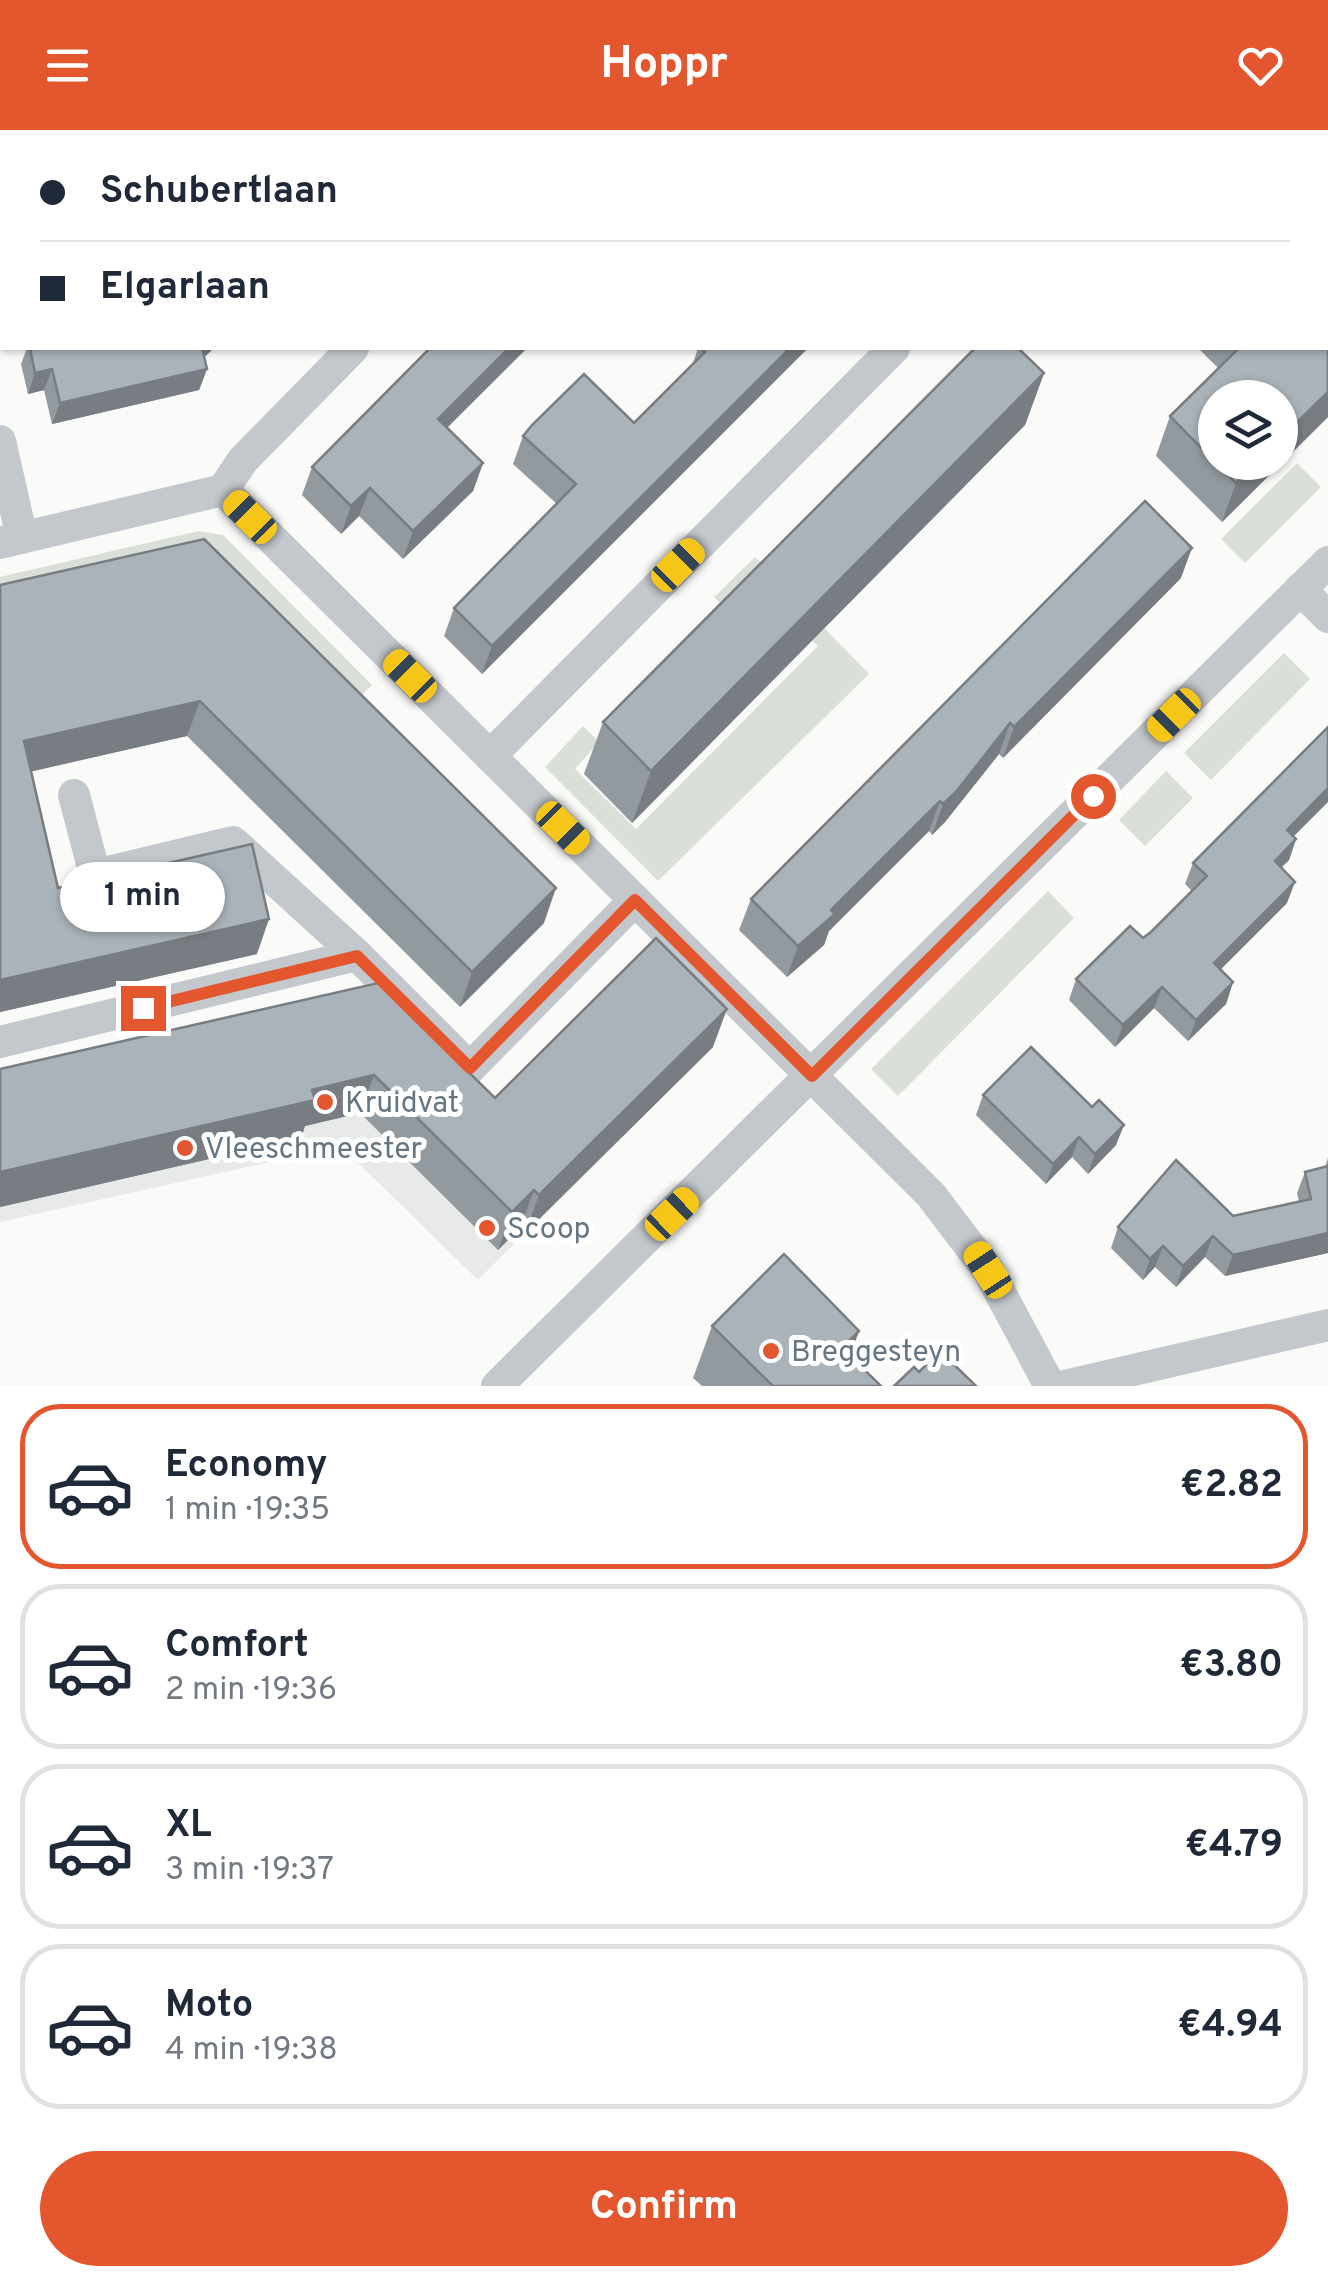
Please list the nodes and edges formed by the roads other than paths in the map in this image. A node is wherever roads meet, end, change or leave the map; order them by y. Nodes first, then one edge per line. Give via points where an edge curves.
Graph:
1 (351, 350) edge
2 (892, 350) edge
3 (0, 441) edge
4 (223, 490) junction
5 (11, 541) edge
6 (1328, 562) edge
7 (1300, 589) junction
8 (1328, 617) edge
9 (490, 756) junction
10 (74, 795) dead end
11 (635, 900) junction
12 (357, 956) junction
13 (0, 1042) edge
14 (812, 1076) junction
15 (1328, 1325) edge
16 (498, 1386) edge
17 (1050, 1386) edge
18 (1064, 1386) edge

1 - 4 street
2 - 9 street
3 - 5 street
4 - 5 street
4 - 9 street
6 - 7 street
7 - 8 street
7 - 14 street
9 - 11 street
10 - 12 street via 95,876 233,842
11 - 12 street via 470,1068
11 - 14 street
12 - 13 street
14 - 16 street
14 - 17 street via 964,1233
15 - 18 street

